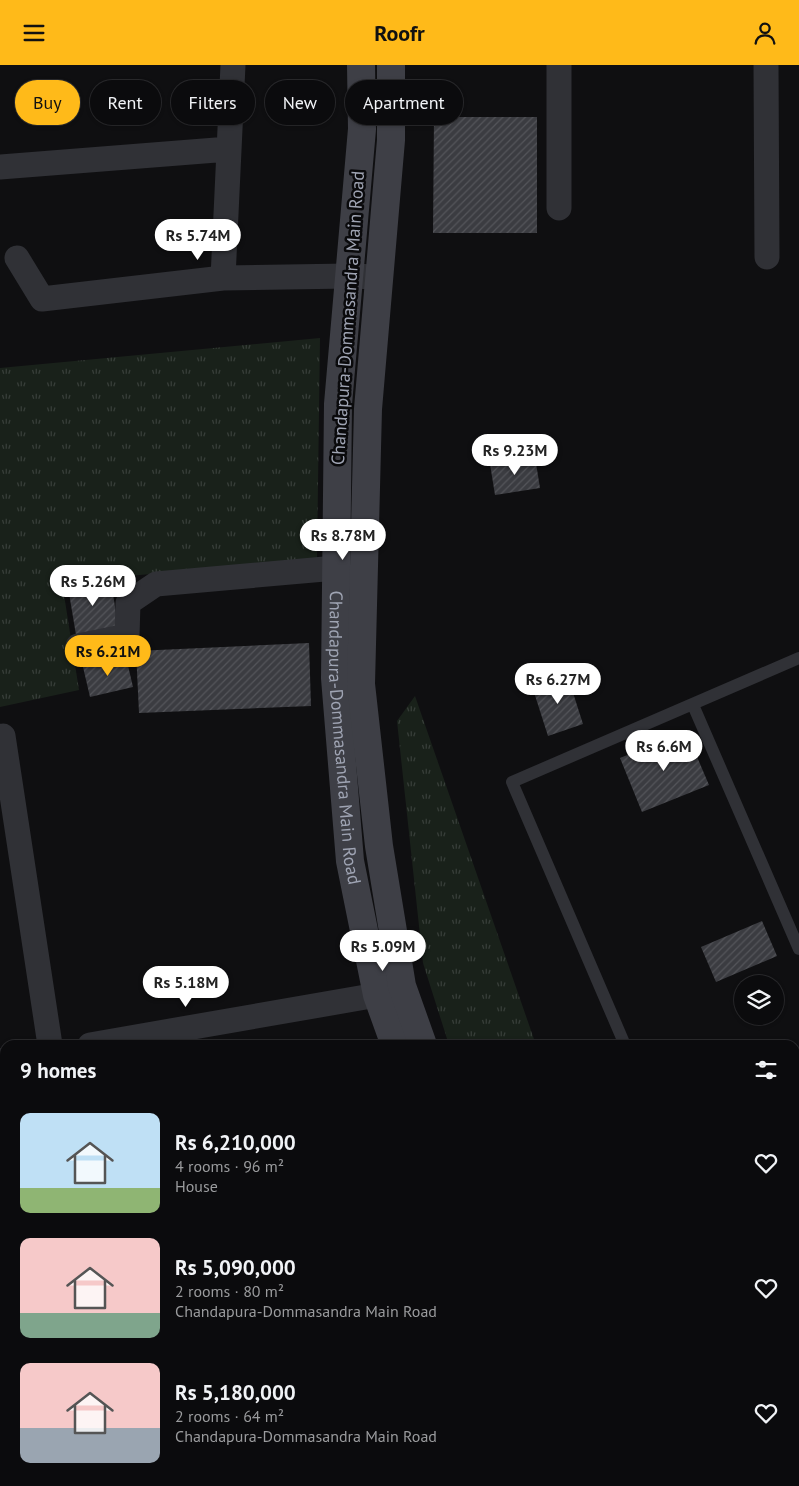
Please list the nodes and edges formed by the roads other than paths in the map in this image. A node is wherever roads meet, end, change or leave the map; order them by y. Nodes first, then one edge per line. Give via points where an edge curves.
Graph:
1 (232, 65) edge
2 (361, 65) edge
3 (391, 65) edge
4 (559, 65) edge
5 (766, 65) edge
6 (229, 149) junction
7 (0, 167) edge
8 (559, 207) dead end
9 (768, 257) dead end
10 (17, 258) dead end
11 (349, 275) junction
12 (379, 277) junction
13 (223, 278) junction
14 (336, 568) junction
15 (78, 646) dead end
16 (799, 658) edge
17 (693, 705) junction
18 (3, 736) dead end
19 (799, 949) edge
20 (390, 991) junction
21 (49, 1040) edge
22 (118, 1040) edge
23 (395, 1040) edge
24 (419, 1040) edge
25 (623, 1040) edge

1 - 6 street
2 - 11 main road, Chandapura-Dommasandra Main Road via 362,129
3 - 12 main road, Chandapura-Dommasandra Main Road via 391,140
4 - 8 street
5 - 9 street
6 - 7 street
6 - 13 street
10 - 13 street via 42,299
11 - 12 street
11 - 13 street
11 - 14 main road, Chandapura-Dommasandra Main Road via 338,403
12 - 20 main road, Chandapura-Dommasandra Main Road via 368,409 361,684 379,846
14 - 15 street via 156,584 128,603 127,636
14 - 20 main road, Chandapura-Dommasandra Main Road via 335,678 350,861
16 - 17 lane
17 - 19 lane
17 - 25 lane via 512,782
18 - 21 street
20 - 22 street
20 - 23 main road, Chandapura-Dommasandra Main Road
20 - 24 main road, Chandapura-Dommasandra Main Road

